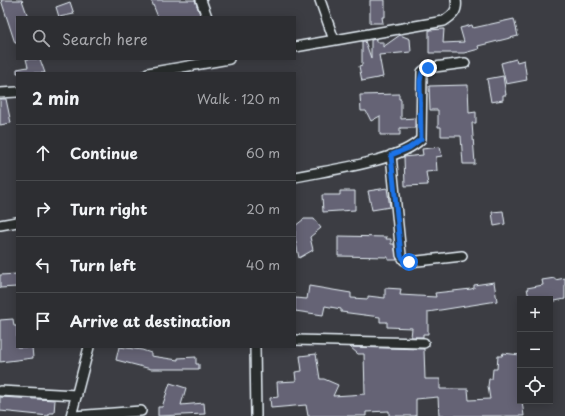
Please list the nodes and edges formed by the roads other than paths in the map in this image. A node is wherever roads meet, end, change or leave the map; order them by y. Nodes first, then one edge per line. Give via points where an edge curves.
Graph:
1 (201, 0) edge
2 (320, 0) edge
3 (456, 0) edge
4 (207, 16) edge
5 (334, 40) junction
6 (296, 47) edge
7 (219, 60) edge
8 (465, 63) dead end
9 (153, 72) edge
10 (0, 92) edge
11 (16, 92) edge
12 (391, 155) junction
13 (296, 177) edge
14 (16, 222) edge
15 (0, 225) edge
16 (462, 256) dead end
17 (296, 340) edge
18 (424, 344) dead end
19 (89, 348) edge
20 (255, 348) edge
21 (0, 391) edge
22 (77, 395) junction
23 (141, 411) dead end
24 (73, 416) edge
25 (256, 416) edge

1 - 4 street
2 - 5 street
3 - 5 street via 453,15 444,21
5 - 6 street
7 - 9 street
8 - 12 street via 428,68 422,72 421,139 409,148
10 - 11 street
12 - 13 street
12 - 16 street via 401,256 409,262
14 - 15 street
17 - 18 street
19 - 22 street
20 - 25 street
21 - 22 street
22 - 24 street
23 - 24 street

